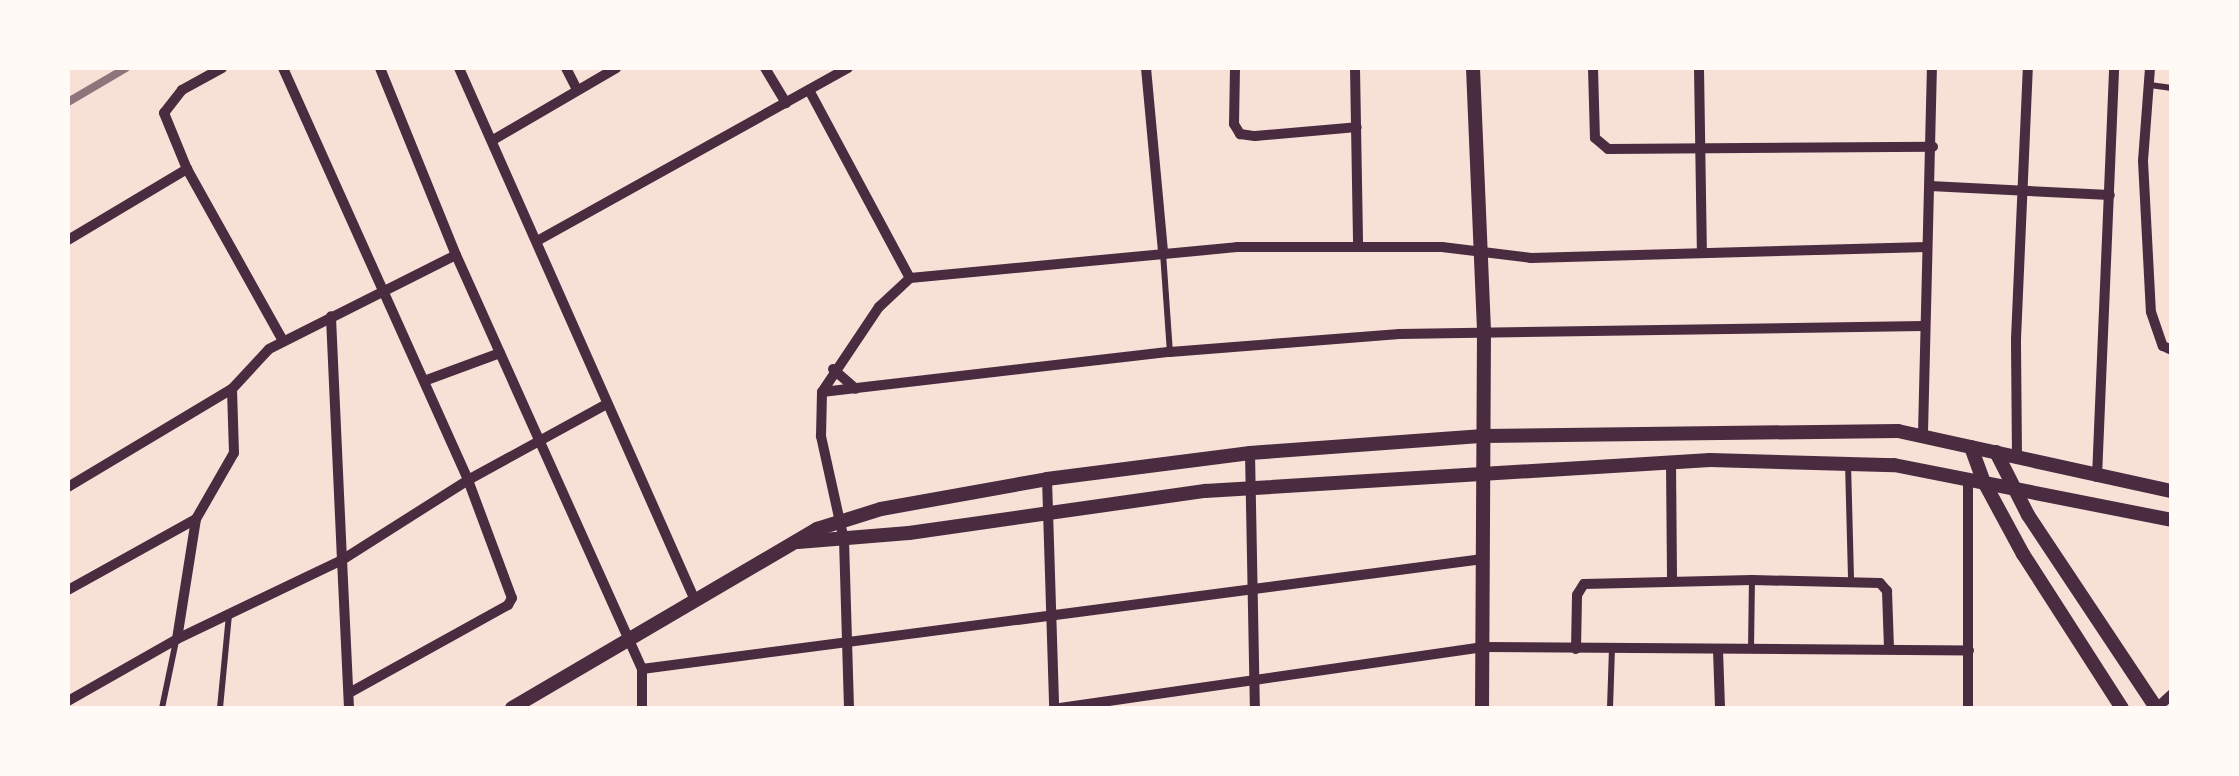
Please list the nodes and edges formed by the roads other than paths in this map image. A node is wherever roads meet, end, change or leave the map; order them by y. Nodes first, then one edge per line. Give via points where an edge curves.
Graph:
1 (222, 68) edge
2 (282, 68) edge
3 (380, 68) edge
4 (459, 68) edge
5 (566, 68) edge
6 (616, 68) edge
7 (765, 68) edge
8 (848, 68) edge
9 (1146, 68) edge
10 (1235, 68) edge
11 (1355, 68) edge
12 (1473, 68) edge
13 (1593, 68) edge
14 (1700, 68) edge
15 (1932, 68) edge
16 (2028, 68) edge
17 (2114, 68) edge
18 (2150, 68) edge
19 (2150, 85) junction
20 (2172, 88) edge
21 (577, 90) junction
22 (808, 90) junction
23 (786, 103) junction
24 (1356, 127) junction
25 (493, 140) junction
26 (1932, 147) junction
27 (1701, 148) junction
28 (187, 169) junction
29 (1930, 186) junction
30 (2025, 190) junction
31 (2110, 195) junction
32 (68, 240) edge
33 (537, 241) junction
34 (1358, 246) junction
35 (1927, 247) junction
36 (1482, 252) junction
37 (1163, 253) junction
38 (1702, 253) junction
39 (456, 255) junction
40 (910, 278) junction
41 (381, 290) junction
42 (330, 316) junction
43 (1923, 326) junction
44 (1484, 330) junction
45 (283, 342) junction
46 (2172, 350) edge
47 (1170, 352) junction
48 (500, 353) junction
49 (833, 369) junction
50 (424, 381) junction
51 (232, 389) junction
52 (856, 389) junction
53 (822, 392) junction
54 (607, 404) junction
55 (1923, 434) junction
56 (1483, 436) junction
57 (538, 441) junction
58 (1971, 446) junction
59 (1996, 452) junction
60 (1250, 454) junction
61 (2017, 458) junction
62 (1671, 462) junction
63 (1848, 462) junction
64 (1482, 473) junction
65 (2098, 477) junction
66 (1047, 479) junction
67 (468, 480) junction
68 (1976, 481) junction
69 (2012, 486) junction
70 (68, 487) edge
71 (1250, 487) junction
72 (2172, 492) edge
73 (1050, 512) junction
74 (196, 519) junction
75 (840, 519) junction
76 (2172, 520) edge
77 (844, 540) junction
78 (797, 542) junction
79 (1483, 558) junction
80 (342, 560) junction
81 (1752, 580) junction
82 (1672, 581) junction
83 (1851, 581) junction
84 (68, 590) edge
85 (1251, 592) junction
86 (694, 598) junction
87 (229, 614) junction
88 (1052, 616) junction
89 (176, 639) junction
90 (629, 640) junction
91 (847, 640) junction
92 (1484, 646) junction
93 (1612, 648) junction
94 (1889, 648) junction
95 (1576, 649) junction
96 (1751, 649) junction
97 (1718, 650) junction
98 (1969, 650) junction
99 (642, 669) junction
100 (1254, 680) junction
101 (348, 693) junction
102 (2172, 694) edge
103 (68, 700) edge
104 (522, 706) edge
105 (162, 708) edge
106 (220, 708) edge
107 (348, 708) edge
108 (642, 708) edge
109 (849, 708) edge
110 (1057, 708) edge
111 (1255, 708) edge
112 (1482, 708) edge
113 (1610, 708) edge
114 (1720, 708) edge
115 (1968, 708) edge
116 (2122, 708) edge
117 (2157, 708) edge

1 - 28 street via 182,90 164,113
2 - 41 street
3 - 39 street
4 - 25 street
5 - 21 street
6 - 21 street
7 - 23 street
8 - 22 street
9 - 37 street
10 - 24 street via 1234,124 1240,134
11 - 24 street
12 - 36 street
13 - 27 street via 1594,130 1602,146
14 - 27 street
15 - 26 street
16 - 30 street
17 - 31 street
18 - 19 street
19 - 20 lane
19 - 46 street via 2143,161 2152,312 2163,346
21 - 25 street
22 - 23 street
22 - 40 street
23 - 33 street
24 - 34 street
25 - 33 street
26 - 27 street
26 - 29 street
27 - 38 street
28 - 32 street
28 - 45 street
29 - 30 street
29 - 35 street
30 - 31 street
30 - 61 street via 2015,355
31 - 65 street
33 - 54 street
34 - 36 street
34 - 37 street
35 - 38 street
35 - 43 street
36 - 38 street via 1531,258
36 - 44 street
37 - 40 street
37 - 47 lane
39 - 41 street
39 - 48 street
40 - 49 street
41 - 42 street
41 - 50 street
42 - 45 street
42 - 80 street
43 - 44 street
43 - 55 street
44 - 47 street
44 - 56 street
45 - 51 street via 253,362
47 - 52 street
48 - 50 street
48 - 57 street
49 - 52 street
49 - 53 street
50 - 67 street
51 - 70 street
51 - 74 street via 234,453
52 - 53 street
53 - 75 street via 821,436
54 - 57 street
54 - 86 street
55 - 56 street
55 - 58 street
56 - 60 street
56 - 64 street
57 - 67 street
57 - 90 street
58 - 59 street
58 - 68 street
59 - 61 street
59 - 69 street
60 - 66 street
60 - 71 street
61 - 65 street
62 - 63 street
62 - 64 street
62 - 82 street
63 - 68 street
63 - 83 lane
64 - 71 street
64 - 79 street
65 - 72 street
66 - 73 street
66 - 75 street
67 - 80 street
67 - 101 street via 511,602
68 - 69 street
68 - 98 street
68 - 116 street
69 - 76 street
69 - 117 street
71 - 73 street
71 - 85 street
73 - 77 street
73 - 88 street
74 - 84 street
74 - 89 street
75 - 77 street
75 - 78 street
77 - 78 street
77 - 91 street
78 - 86 street
79 - 85 street
79 - 92 street
80 - 87 street
80 - 101 street
81 - 82 street
81 - 83 street
81 - 96 lane
82 - 95 street via 1584,584 1577,595
83 - 94 street via 1886,586
85 - 88 street
85 - 100 street
86 - 90 street
87 - 89 street
87 - 106 lane
88 - 91 street
88 - 110 street
89 - 103 street
89 - 105 lane
90 - 99 street
90 - 104 street
91 - 99 street
91 - 109 street
92 - 95 street
92 - 100 street
92 - 112 street
93 - 95 street
93 - 97 street
93 - 113 lane
94 - 96 street
94 - 98 street
96 - 97 street
97 - 114 street
98 - 115 street
99 - 108 street
100 - 110 street
100 - 111 street
101 - 107 street
102 - 117 street

